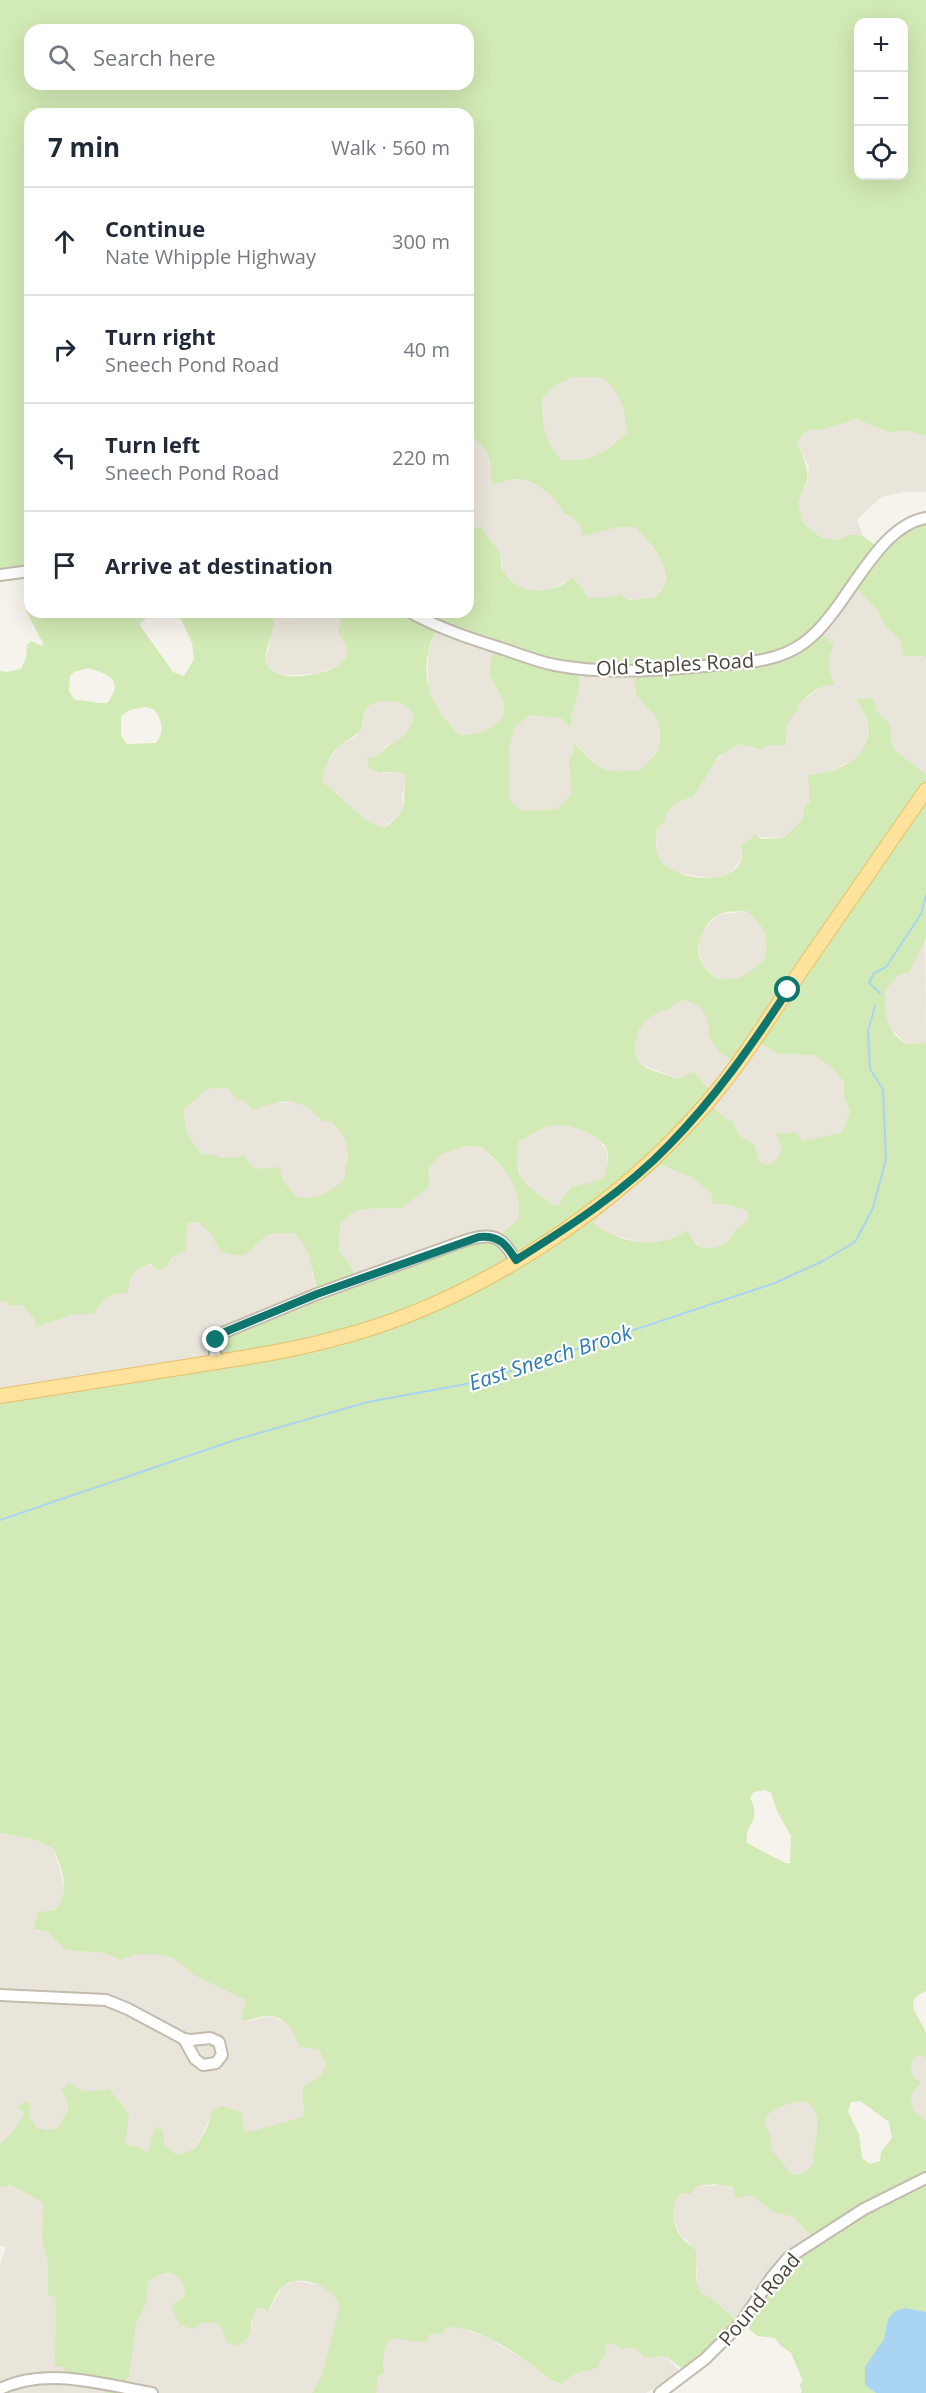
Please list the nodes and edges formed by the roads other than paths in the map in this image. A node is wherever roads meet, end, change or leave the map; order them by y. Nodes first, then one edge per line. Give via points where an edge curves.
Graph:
1 (926, 518) edge
2 (24, 572) edge
3 (0, 575) edge
4 (422, 618) edge
5 (926, 790) edge
6 (516, 1260) junction
7 (215, 1362) junction
8 (0, 1396) edge
9 (0, 1995) edge
10 (184, 2039) dead end
11 (926, 2178) edge
12 (0, 2389) edge
13 (152, 2393) edge
14 (660, 2393) edge

1 - 4 street, Old Staples Road via 904,525 888,538 812,636 771,659 633,669 578,668 469,638
2 - 3 street
5 - 6 main road via 709,1102 626,1183
6 - 7 main road via 450,1297 344,1337
6 - 7 street via 499,1238 464,1241 220,1334 215,1341
7 - 8 main road
9 - 10 street via 105,2000
11 - 14 street, Pound Road via 864,2209 788,2258 741,2323 705,2359
12 - 13 street via 54,2378

